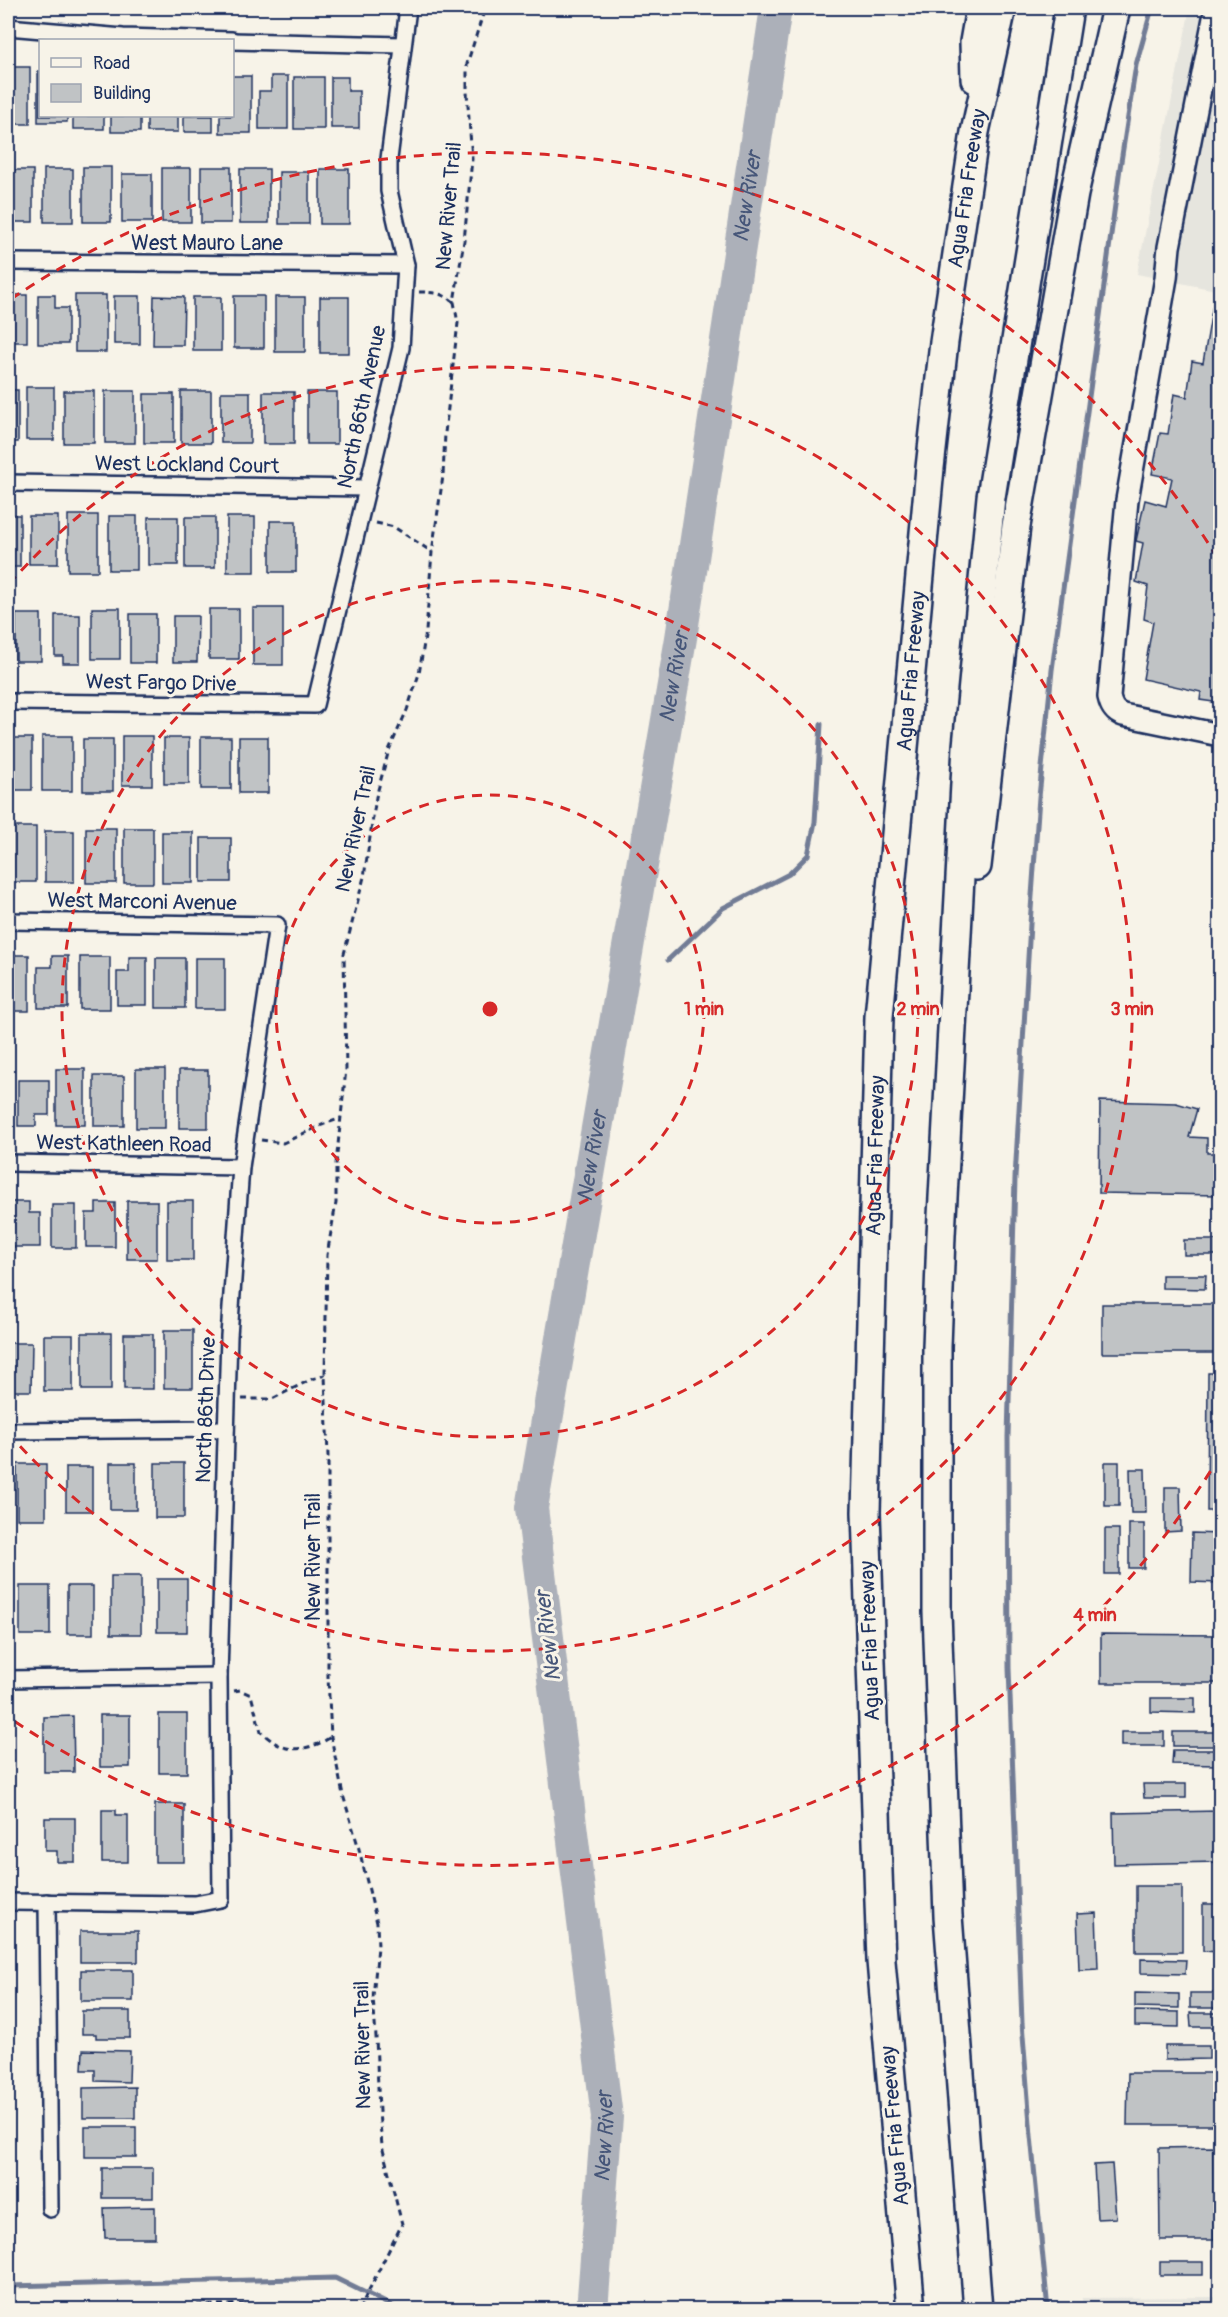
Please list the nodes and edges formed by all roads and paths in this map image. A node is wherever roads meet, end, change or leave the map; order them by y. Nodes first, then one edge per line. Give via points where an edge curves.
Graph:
1 (408, 8) edge
2 (485, 8) edge
3 (980, 8) edge
4 (1002, 8) edge
5 (1069, 8) edge
6 (1116, 8) edge
7 (1216, 8) edge
8 (8, 27) edge
9 (178, 39) edge
10 (234, 40) edge
11 (402, 45) junction
12 (975, 132) junction
13 (8, 262) edge
14 (406, 265) junction
15 (404, 292) junction
16 (454, 302) junction
17 (8, 483) edge
18 (366, 488) junction
19 (359, 520) junction
20 (432, 552) junction
21 (8, 702) edge
22 (315, 705) joint
23 (1221, 735) edge
24 (8, 921) edge
25 (277, 925) joint
26 (341, 1118) junction
27 (245, 1138) junction
28 (946, 1151) junction
29 (8, 1163) edge
30 (241, 1167) junction
31 (325, 1375) junction
32 (227, 1399) junction
33 (226, 1429) junction
34 (8, 1431) edge
35 (219, 1676) junction
36 (8, 1679) edge
37 (220, 1692) junction
38 (331, 1737) junction
39 (8, 1902) edge
40 (47, 1902) junction
41 (50, 2209) dead end
42 (8, 2308) edge
43 (324, 2310) edge
44 (359, 2310) edge
45 (911, 2310) edge
46 (978, 2310) edge

1 - 11 street, North 86th Avenue
2 - 16 path, New River Trail via 467,64 472,159
3 - 12 highway via 975,42
4 - 12 highway, Agua Fria Freeway
5 - 28 highway via 991,497 967,746
6 - 28 highway via 1074,194 1016,526
7 - 23 street via 1169,247 1127,500 1108,697 1117,713
8 - 9 street
10 - 11 street
11 - 14 street, North 86th Avenue via 389,191
12 - 45 highway, Agua Fria Freeway via 944,342 879,1017 866,1512 881,1961
13 - 14 street, West Mauro Lane
14 - 15 street, North 86th Avenue
15 - 16 path, New River Trail via 434,292
15 - 18 street, North 86th Avenue via 401,348
16 - 20 path, New River Trail via 458,323
17 - 18 street, West Lockland Court
18 - 19 street, North 86th Avenue
19 - 20 path via 394,527
19 - 22 street, North 86th Avenue
20 - 26 path, New River Trail via 419,674 389,750 376,797 364,876 344,954 346,1069
21 - 22 street, West Fargo Drive
24 - 25 street, West Marconi Avenue
25 - 27 street, North 86th Drive
26 - 27 path via 283,1143
26 - 31 path, New River Trail via 336,1203 327,1255
27 - 30 street, North 86th Drive
28 - 46 highway via 937,1347 937,1612 948,1916
29 - 30 street, West Kathleen Road
30 - 32 street, North 86th Drive
31 - 32 path via 272,1399
31 - 38 path, New River Trail
32 - 33 street, North 86th Drive
33 - 34 street
33 - 35 street, North 86th Drive
35 - 36 street
35 - 37 street, North 86th Drive
37 - 38 path via 240,1690 251,1695 261,1732 281,1746 319,1745
37 - 40 street, North 86th Drive via 221,1899 195,1904
38 - 44 path, New River Trail via 377,1923 373,1997 379,2112 382,2146 402,2224
39 - 40 street
40 - 41 street
42 - 43 path via 275,2304

